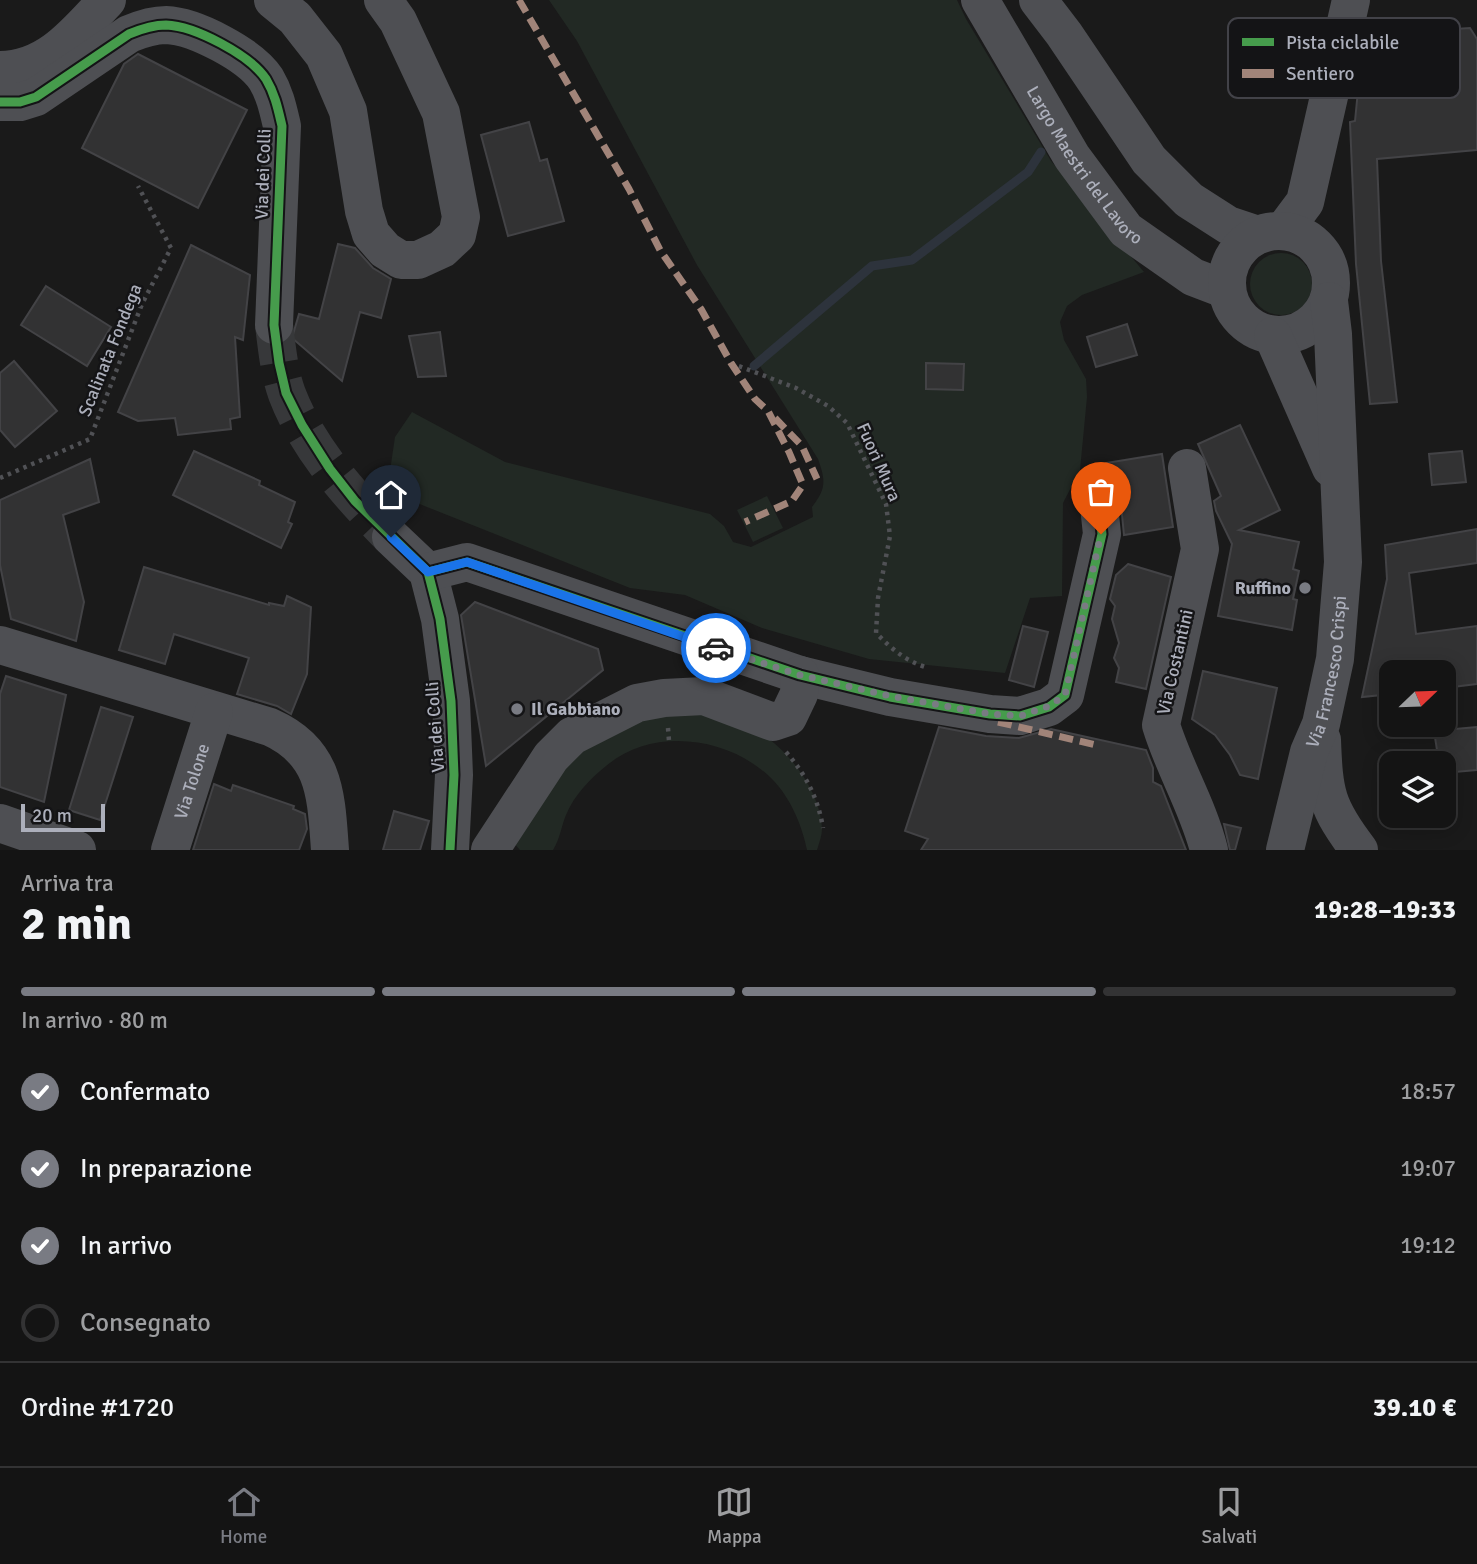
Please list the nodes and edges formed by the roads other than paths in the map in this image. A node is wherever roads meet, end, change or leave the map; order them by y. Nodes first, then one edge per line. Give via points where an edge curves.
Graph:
1 (107, 0) edge
2 (273, 0) edge
3 (383, 0) edge
4 (980, 0) edge
5 (1038, 0) edge
6 (1351, 0) edge
7 (1347, 18) edge
8 (0, 70) edge
9 (1330, 98) edge
10 (0, 102) edge
11 (1322, 134) junction
12 (1271, 232) junction
13 (1329, 284) junction
14 (1227, 290) junction
15 (274, 325) tunnel mouth
16 (1273, 336) junction
17 (1187, 468) dead end
18 (1097, 487) dead end
19 (1340, 489) junction
20 (391, 537) tunnel mouth
21 (428, 572) junction
22 (0, 645) edge
23 (709, 645) junction
24 (800, 675) junction
25 (691, 697) junction
26 (214, 712) junction
27 (1321, 724) junction
28 (0, 823) edge
29 (77, 850) edge
30 (170, 850) edge
31 (330, 850) edge
32 (450, 850) edge
33 (490, 850) edge
34 (1209, 850) edge
35 (1285, 850) edge
36 (1359, 850) edge

1 - 8 street via 63,46 33,64
2 - 3 street via 295,18 324,55 348,111 371,234 401,260 418,260 442,249 457,235 461,217 441,113 398,21
4 - 14 street, Largo Maestri del Lavoro via 1072,157 1126,230 1193,277
5 - 12 street via 1149,160 1189,200 1228,225
6 - 7 street, Via Francesco Crispi
9 - 11 street, Via Francesco Crispi
10 - 15 street, Via dei Colli via 36,97 144,28 183,27 249,61 276,99 282,126
11 - 12 street, Via Francesco Crispi via 1305,202
11 - 13 street, Via Francesco Crispi
12 - 13 street via 1299,234 1312,242 1323,253
12 - 14 street via 1248,240 1234,257
13 - 16 street via 1321,316 1294,334
13 - 19 street, Via Francesco Crispi
14 - 16 street via 1239,317
16 - 19 street, Via Francesco Crispi
17 - 34 street, Via Costantini via 1200,549 1161,725 1203,824
18 - 24 street via 1101,534 1065,695 1049,706 1020,716 990,714
19 - 27 street, Via Francesco Crispi via 1343,562 1335,659
20 - 21 street
21 - 23 street via 467,562
21 - 32 street, Via dei Colli via 440,619 451,701
22 - 26 street
23 - 24 street
23 - 25 street via 696,651 688,667 686,686
24 - 25 street via 799,694 788,716 774,722 704,696
25 - 33 street via 637,703 572,736 533,782
26 - 30 street, Via Tolone
26 - 31 street via 270,727 302,747 321,782
27 - 35 street, Via Francesco Crispi via 1309,752
27 - 36 street via 1324,779 1331,808
28 - 29 street

